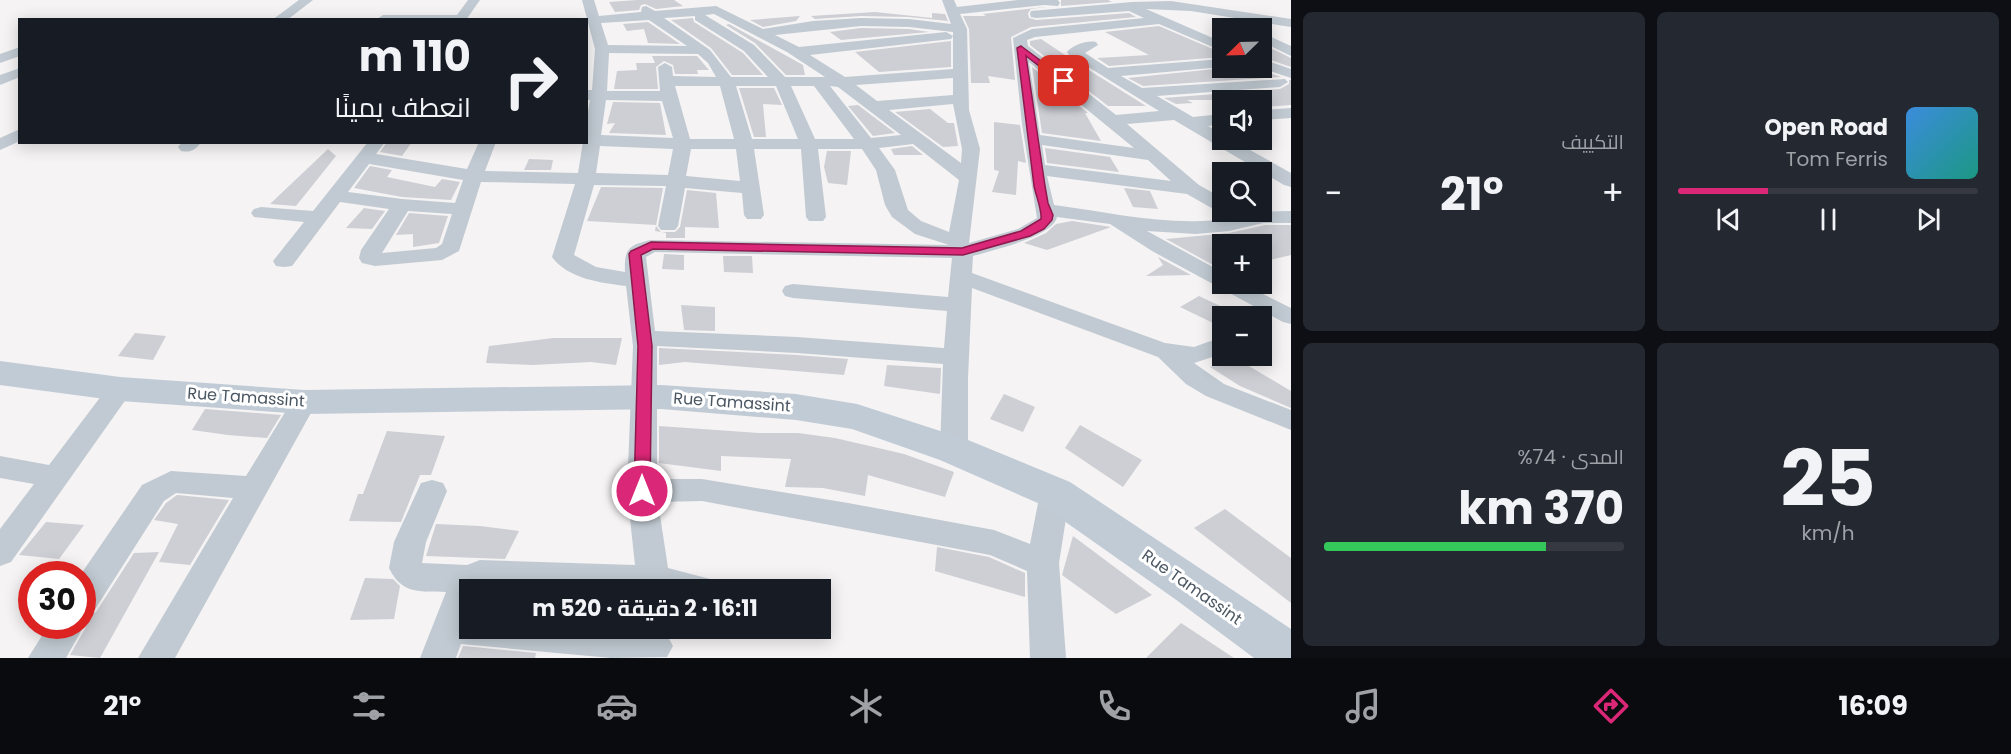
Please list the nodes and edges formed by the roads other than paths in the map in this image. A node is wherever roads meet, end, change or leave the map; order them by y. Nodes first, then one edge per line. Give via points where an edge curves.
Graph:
1 (307, 0) edge
2 (474, 0) edge
3 (588, 0) edge
4 (636, 0) edge
5 (1048, 0) edge
6 (1125, 3) edge
7 (1018, 4) junction
8 (690, 6) edge
9 (1275, 6) dead end
10 (1207, 10) junction
11 (1069, 11) junction
12 (651, 14) junction
13 (1036, 14) junction
14 (711, 16) junction
15 (281, 18) edge
16 (461, 18) edge
17 (1224, 18) edge
18 (1256, 18) joint
19 (1159, 20) junction
20 (1272, 20) edge
21 (888, 21) junction
22 (1291, 23) edge
23 (956, 24) edge
24 (664, 30) junction
25 (1065, 30) junction
26 (899, 32) dead end
27 (762, 33) junction
28 (617, 34) dead end
29 (598, 35) junction
30 (1272, 42) edge
31 (1212, 43) edge
32 (0, 47) edge
33 (749, 48) junction
34 (1021, 48) junction
35 (662, 50) junction
36 (699, 50) junction
37 (794, 50) junction
38 (1291, 52) edge
39 (18, 53) edge
40 (0, 58) edge
41 (872, 59) dead end
42 (838, 63) dead end
43 (1212, 64) edge
44 (1272, 69) edge
45 (18, 73) edge
46 (961, 73) junction
47 (817, 74) junction
48 (1104, 74) junction
49 (1286, 78) edge
50 (0, 80) edge
51 (842, 82) junction
52 (728, 83) junction
53 (782, 83) junction
54 (668, 89) junction
55 (1139, 93) junction
56 (593, 96) edge
57 (961, 99) junction
58 (874, 106) junction
59 (1291, 113) edge
60 (1272, 115) edge
61 (1182, 119) junction
62 (1212, 119) edge
63 (1112, 120) junction
64 (18, 135) edge
65 (917, 138) junction
66 (1034, 139) junction
67 (591, 140) junction
68 (743, 143) junction
69 (487, 144) edge
70 (683, 144) junction
71 (809, 144) junction
72 (869, 144) junction
73 (0, 145) edge
74 (371, 150) edge
75 (1155, 156) junction
76 (1037, 169) junction
77 (473, 176) junction
78 (969, 177) junction
79 (586, 179) junction
80 (1291, 181) edge
81 (675, 182) junction
82 (750, 188) junction
83 (1192, 189) junction
84 (336, 195) junction
85 (1212, 200) edge
86 (402, 205) junction
87 (461, 209) junction
88 (1045, 210) junction
89 (261, 213) dead end
90 (754, 216) dead end
91 (319, 217) junction
92 (1272, 217) edge
93 (1291, 217) edge
94 (816, 218) dead end
95 (1115, 219) junction
96 (1246, 222) edge
97 (668, 226) dead end
98 (960, 246) junction
99 (284, 261) dead end
100 (961, 276) junction
101 (1212, 276) edge
102 (637, 280) junction
103 (793, 291) dead end
104 (1246, 294) edge
105 (960, 305) junction
106 (1280, 312) edge
107 (644, 338) junction
108 (1212, 349) edge
109 (1166, 351) junction
110 (957, 357) junction
111 (0, 374) edge
112 (120, 389) junction
113 (643, 398) junction
114 (304, 402) junction
115 (1291, 420) edge
116 (954, 450) junction
117 (0, 467) edge
118 (56, 477) junction
119 (254, 488) junction
120 (432, 491) dead end
121 (642, 491) junction
122 (1055, 493) junction
123 (0, 553) edge
124 (1043, 563) junction
125 (469, 579) joint
126 (567, 579) edge
127 (653, 579) edge
128 (96, 580) edge
129 (459, 604) edge
130 (58, 639) edge
131 (443, 643) edge
132 (655, 644) edge
133 (1291, 657) edge
134 (46, 658) edge
135 (156, 658) edge
136 (1048, 658) edge

1 - 15 street
2 - 16 street
3 - 29 street
4 - 12 street
5 - 7 street
5 - 11 street
6 - 10 street
6 - 11 street
6 - 19 street
7 - 13 street
7 - 23 street
8 - 12 street
8 - 14 street
9 - 18 street
10 - 17 street
10 - 18 street
11 - 13 street
12 - 24 street
12 - 29 street
13 - 25 street
14 - 24 street
14 - 27 street via 734,18
14 - 33 street
19 - 25 street
19 - 31 street
20 - 22 street
21 - 23 street
21 - 26 street
21 - 27 street via 848,20
23 - 37 street
23 - 41 street
23 - 46 street
24 - 36 street
25 - 34 street via 1025,35 1020,38
25 - 48 street via 1092,45 1074,52
27 - 37 street
28 - 29 street
29 - 35 street
29 - 56 street
30 - 38 street
32 - 39 street
33 - 36 street
33 - 37 street
33 - 53 street
34 - 63 street
34 - 66 street
35 - 36 street
35 - 54 street
36 - 52 street via 712,60
37 - 47 street
39 - 40 street
42 - 47 street
43 - 48 street
44 - 49 street
45 - 50 street
46 - 51 street
46 - 57 street
47 - 51 street
47 - 53 street
47 - 72 street
48 - 55 street
49 - 55 street
51 - 58 street
52 - 53 street
52 - 54 street
52 - 68 street
53 - 71 street
54 - 56 street
54 - 70 street
55 - 61 street
56 - 67 street
57 - 58 street
57 - 78 street via 971,149
58 - 65 street
59 - 60 street
61 - 62 street
61 - 63 street
61 - 80 street
63 - 75 street
64 - 73 street
65 - 72 street
65 - 78 street
66 - 75 street
66 - 76 street
67 - 70 street
67 - 79 street
68 - 70 street
68 - 71 street
68 - 82 street
69 - 77 street
70 - 81 street
71 - 72 street
71 - 94 street
72 - 98 street via 890,178 899,214 914,226
74 - 77 street
74 - 84 street
75 - 83 street
76 - 83 street
76 - 88 street
77 - 79 street
77 - 87 street
78 - 98 street
79 - 81 street
79 - 102 street via 563,257 606,278
81 - 82 street
81 - 97 street
82 - 90 street
83 - 85 street
84 - 86 street
84 - 91 street
86 - 87 street
86 - 87 street via 370,258 448,252
88 - 95 street
88 - 98 street via 1047,220 1025,233
89 - 91 street
91 - 99 street
92 - 93 street
95 - 96 street via 1157,227 1204,229
95 - 101 street
98 - 100 street
98 - 102 street via 651,246 635,254
100 - 105 street
100 - 109 street
102 - 107 street
103 - 105 street
104 - 106 street
105 - 110 street
107 - 110 street
107 - 113 street
108 - 109 street via 1196,355
109 - 115 street via 1195,378 1215,390
110 - 116 street
111 - 112 main road, Rue Tamassint
112 - 114 main road, Rue Tamassint
112 - 118 street
113 - 114 main road, Rue Tamassint
113 - 116 main road, Rue Tamassint via 796,406 857,417
113 - 121 street
114 - 119 street
116 - 122 main road, Rue Tamassint
117 - 118 street
118 - 123 street
119 - 128 street via 171,482 160,486
119 - 135 street
120 - 125 street via 410,542 405,568 414,577
121 - 124 street via 702,490 849,515 994,543
121 - 127 street
122 - 124 street
122 - 133 main road, Rue Tamassint
124 - 136 street
125 - 126 street via 480,574
129 - 131 street
130 - 134 street
131 - 132 street

